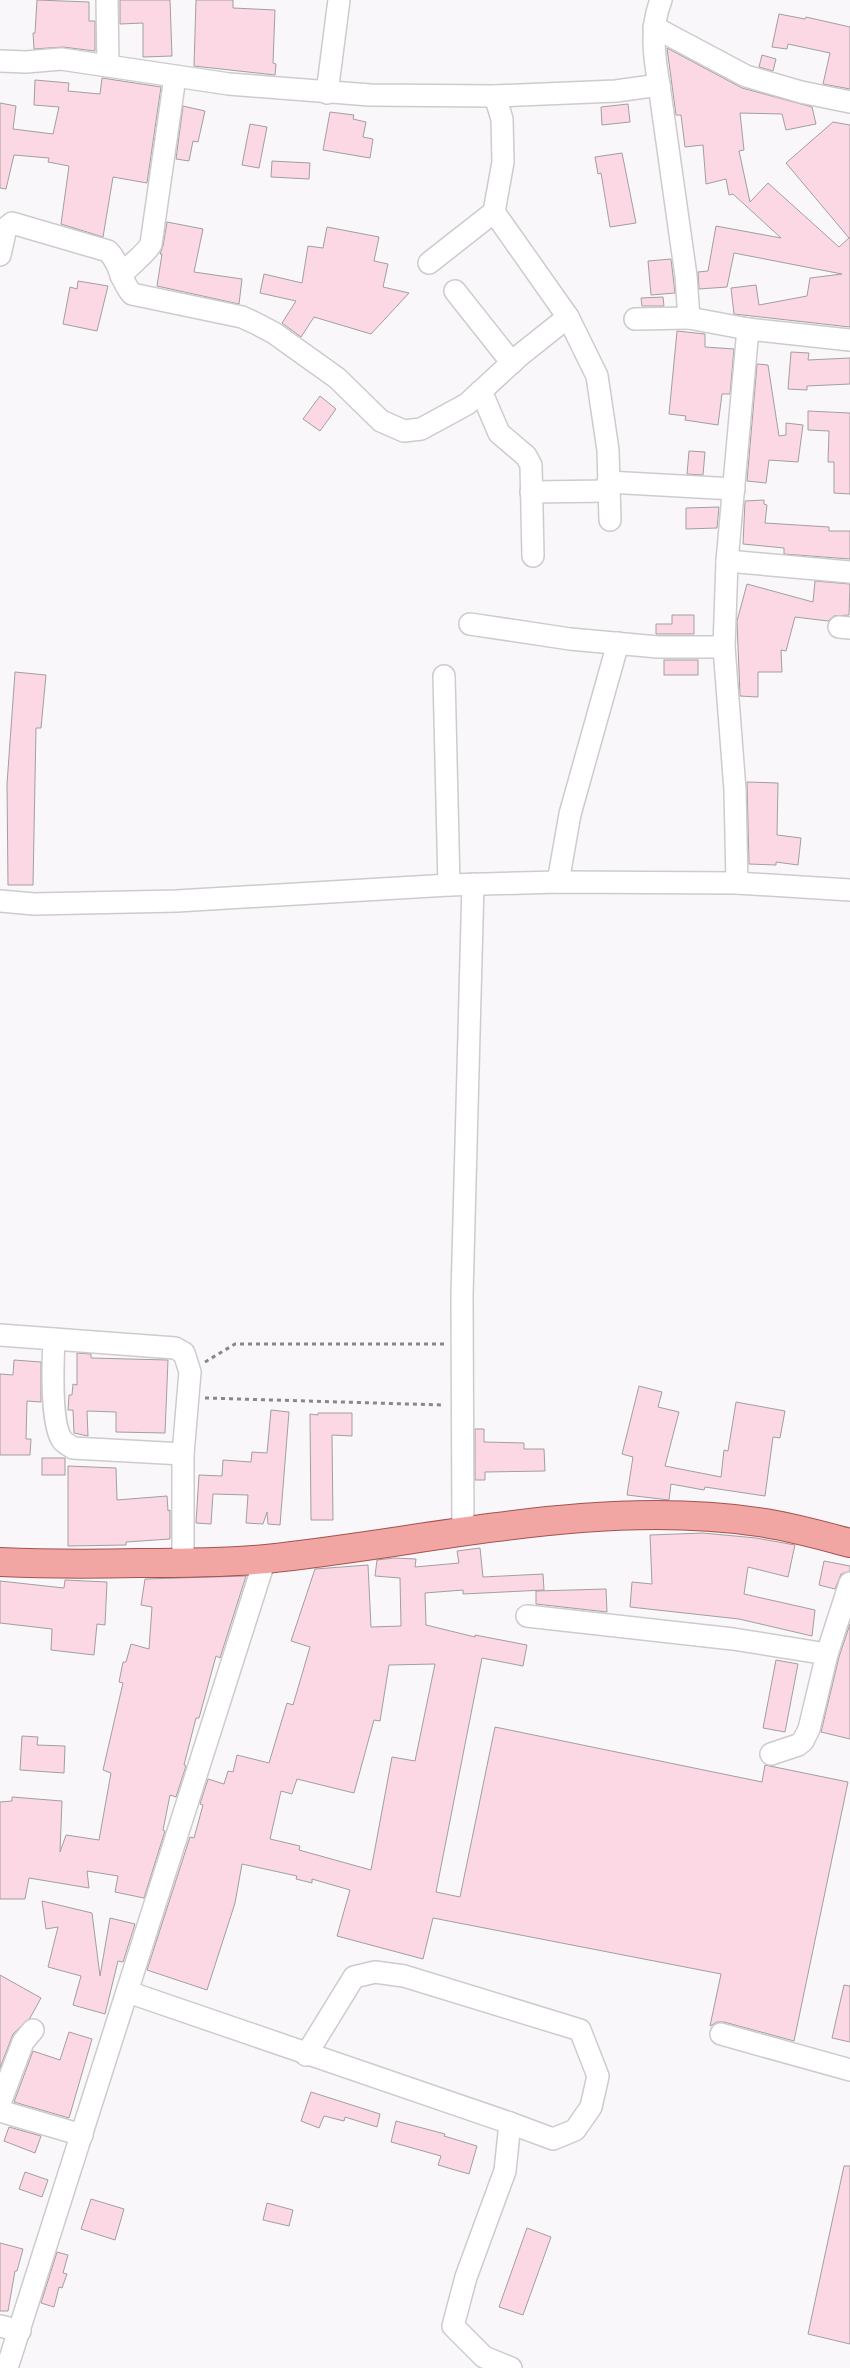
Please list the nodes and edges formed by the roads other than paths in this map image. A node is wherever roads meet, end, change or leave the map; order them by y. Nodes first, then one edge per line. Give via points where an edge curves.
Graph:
1 (107, 0) edge
2 (339, 0) edge
3 (661, 0) edge
4 (654, 27) junction
5 (0, 61) edge
6 (108, 64) junction
7 (175, 76) junction
8 (658, 85) junction
9 (327, 93) junction
10 (495, 96) junction
11 (850, 102) edge
12 (494, 212) junction
13 (4, 224) edge
14 (0, 255) edge
15 (429, 262) dead end
16 (121, 276) junction
17 (455, 291) dead end
18 (568, 317) junction
19 (689, 318) junction
20 (635, 319) dead end
21 (748, 329) junction
22 (850, 340) edge
23 (512, 363) junction
24 (481, 391) junction
25 (609, 486) junction
26 (734, 489) junction
27 (532, 492) junction
28 (610, 520) dead end
29 (532, 556) dead end
30 (727, 561) junction
31 (850, 572) edge
32 (470, 624) dead end
33 (618, 643) junction
34 (724, 647) junction
35 (444, 676) dead end
36 (558, 882) junction
37 (737, 883) junction
38 (472, 884) junction
39 (449, 885) junction
40 (850, 890) edge
41 (0, 901) edge
42 (0, 1335) edge
43 (54, 1340) junction
44 (183, 1454) junction
45 (463, 1532) junction
46 (850, 1543) edge
47 (266, 1559) junction
48 (0, 1562) edge
49 (183, 1563) junction
50 (850, 1582) edge
51 (527, 1616) dead end
52 (827, 1654) junction
53 (772, 1754) dead end
54 (128, 1992) junction
55 (33, 2030) dead end
56 (722, 2034) dead end
57 (306, 2055) junction
58 (850, 2070) edge
59 (0, 2103) edge
60 (0, 2111) edge
61 (510, 2123) junction
62 (82, 2135) junction
63 (10, 2328) edge
64 (7, 2368) edge
65 (511, 2368) edge

1 - 6 street
2 - 9 street
3 - 4 street
4 - 8 street
4 - 11 street via 746,76
5 - 6 street via 61,59
6 - 7 street
7 - 9 street
7 - 16 street via 150,244
8 - 10 street via 616,91
8 - 19 street via 686,276
9 - 10 street
10 - 12 street via 502,119 503,162
12 - 15 street
12 - 18 street
13 - 14 street
13 - 16 street via 17,223 108,251 115,258
16 - 24 street via 132,294 242,317 274,333 337,378 381,421 404,431 421,429 468,404
17 - 23 street
18 - 23 street
18 - 25 street via 597,376 608,450
19 - 20 street
19 - 21 street
21 - 22 street
21 - 26 street
23 - 24 street
24 - 27 street via 500,433 526,456 531,466
25 - 26 street
25 - 27 street
25 - 28 street
26 - 30 street
27 - 29 street
30 - 31 street
30 - 34 street
32 - 33 street
33 - 34 street
33 - 36 street via 570,814
34 - 37 street via 735,790
35 - 39 street
36 - 37 street
36 - 38 street
37 - 40 street
38 - 39 street
38 - 45 street via 462,1295
39 - 41 street via 177,901 34,904
42 - 43 street
43 - 44 street via 56,1422 62,1440 73,1448
43 - 44 street via 175,1348 187,1357 189,1397
44 - 49 street
45 - 46 main road via 543,1520 687,1516 757,1522
45 - 47 main road
47 - 49 main road
47 - 54 street
48 - 49 main road
50 - 52 street
51 - 52 street via 733,1639
52 - 53 street via 810,1729 803,1741
54 - 57 street
54 - 62 street
55 - 59 street via 23,2042
56 - 58 street
57 - 61 street
57 - 61 street via 354,1977 375,1972 404,1976 580,2030 598,2076 591,2107 575,2130 552,2139
60 - 62 street
61 - 65 street via 505,2172 466,2277 454,2326 484,2357
62 - 63 street
63 - 64 street

